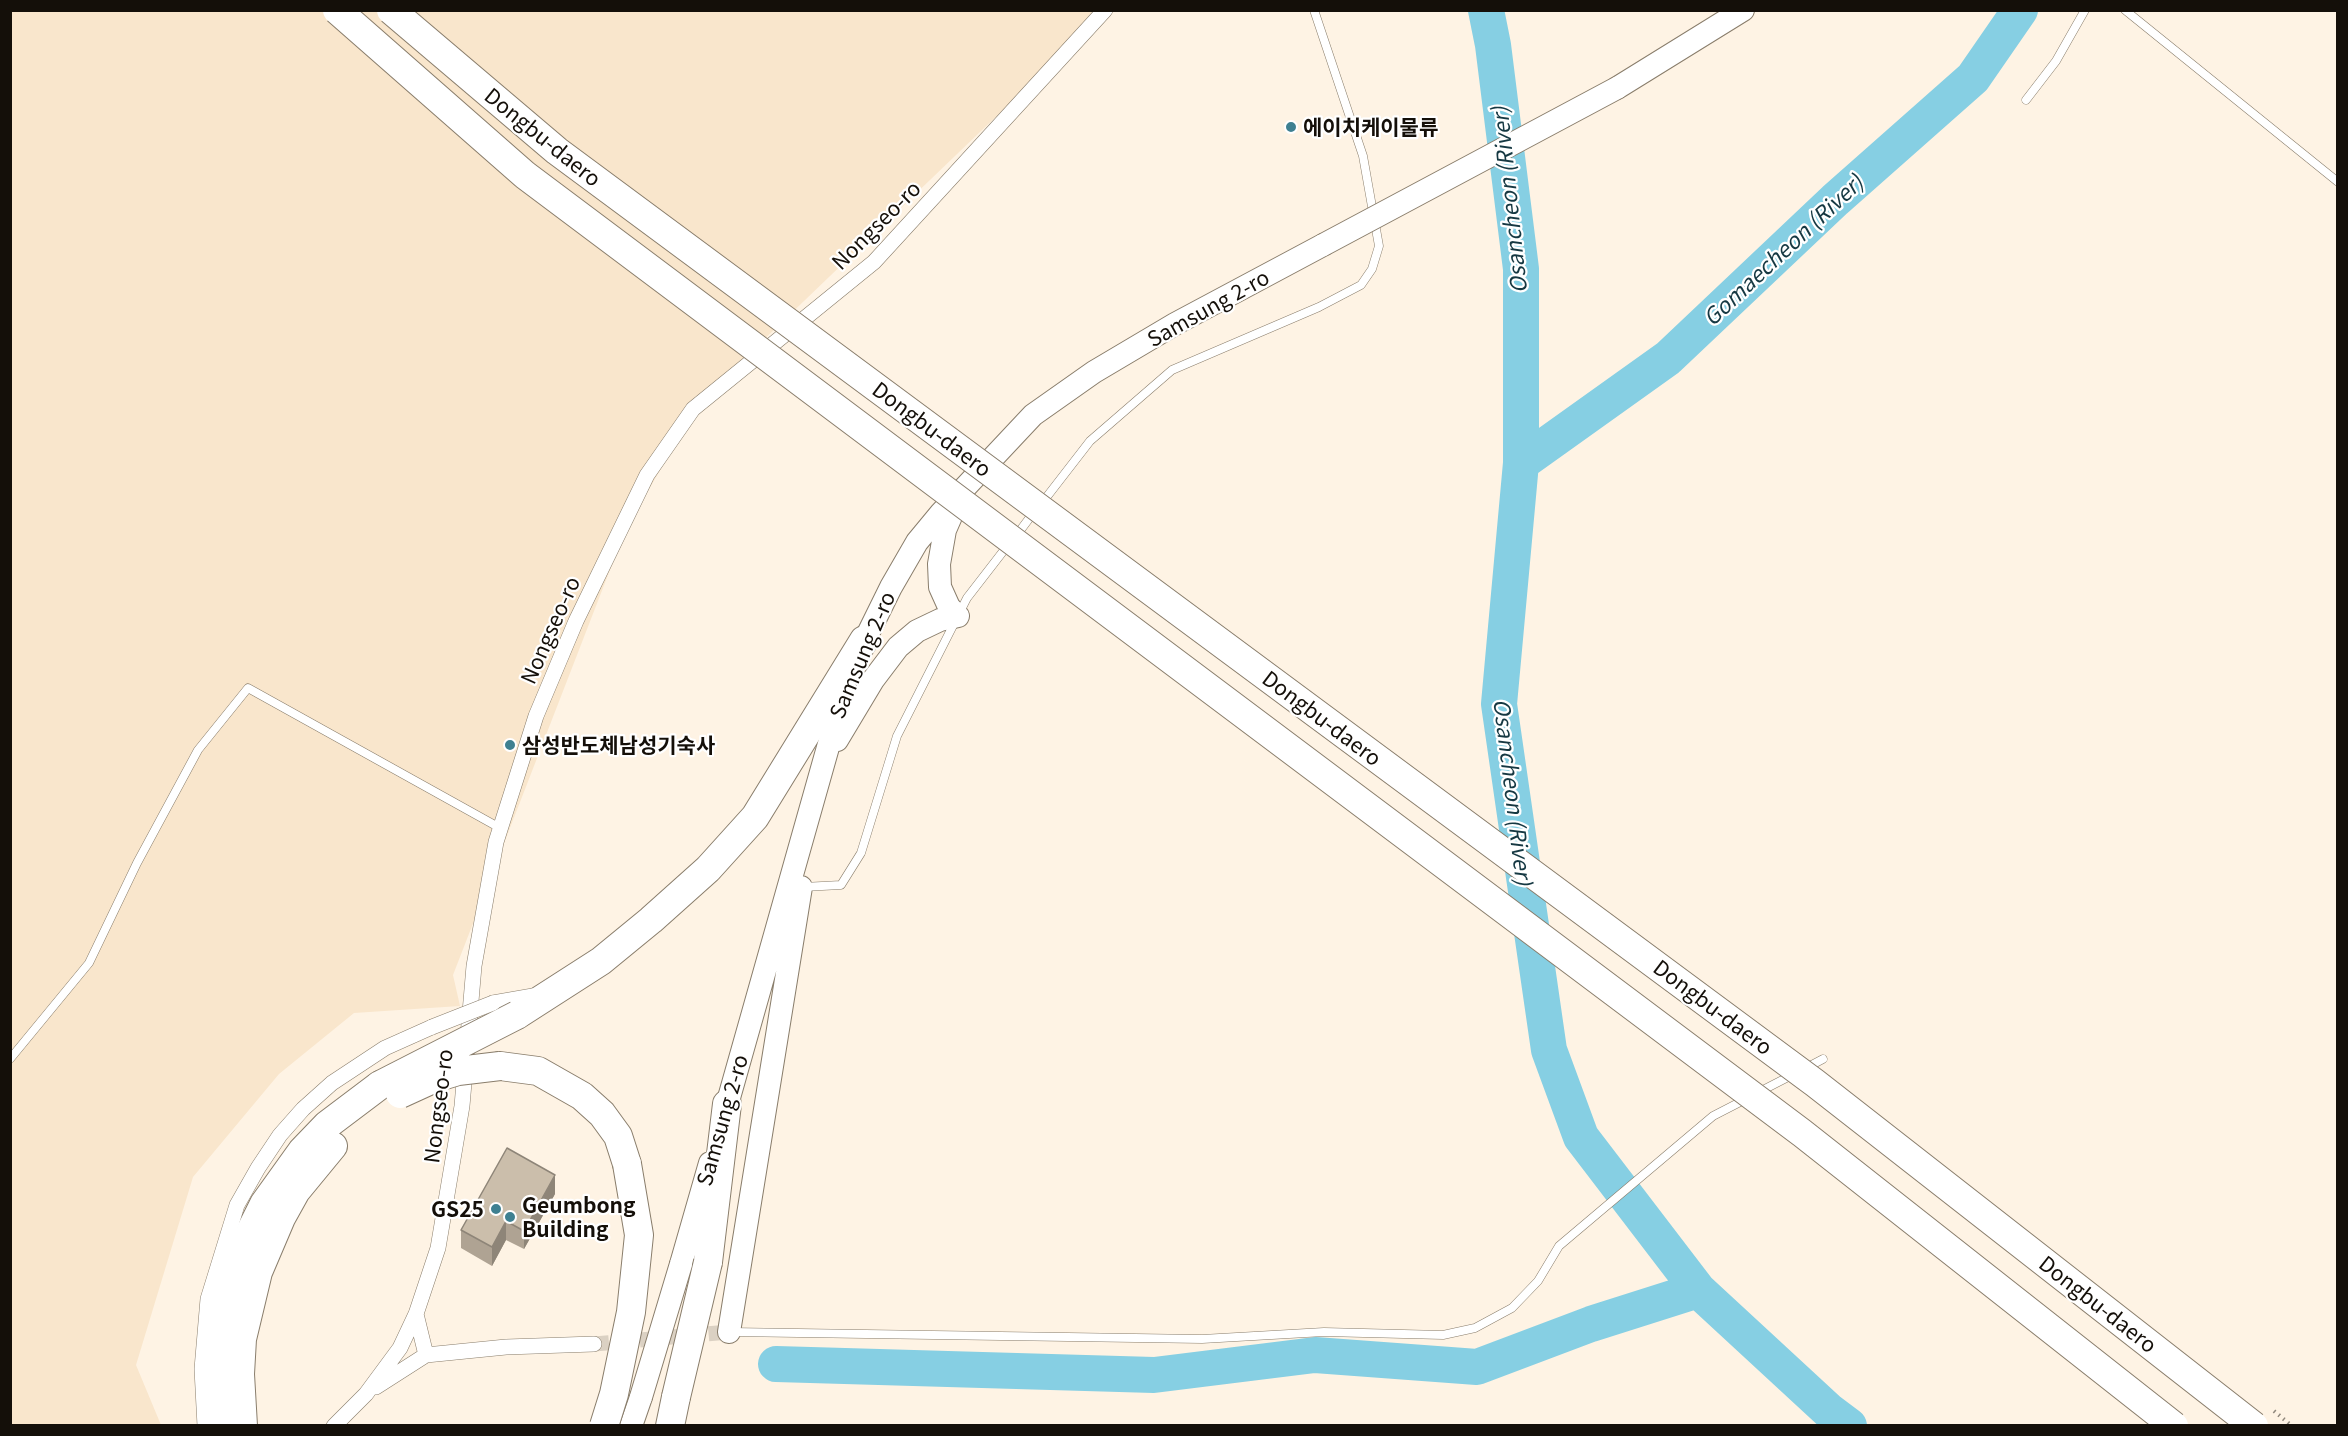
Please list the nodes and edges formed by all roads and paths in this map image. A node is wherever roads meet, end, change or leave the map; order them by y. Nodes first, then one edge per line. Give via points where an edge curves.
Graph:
1 (337, 10) edge
2 (391, 10) edge
3 (1104, 10) edge
4 (1314, 10) edge
5 (1743, 10) edge
6 (2085, 10) edge
7 (2125, 10) edge
8 (2026, 100) dead end
9 (2337, 182) edge
10 (961, 491) junction
11 (958, 616) junction
12 (864, 640) junction
13 (818, 775) junction
14 (500, 828) junction
15 (801, 887) junction
16 (505, 1009) junction
17 (10, 1059) edge
18 (1823, 1059) dead end
19 (383, 1094) junction
20 (727, 1104) joint
21 (695, 1263) junction
22 (416, 1314) junction
23 (729, 1332) joint
24 (594, 1344) tunnel mouth
25 (426, 1355) junction
26 (366, 1394) junction
27 (226, 1419) edge
28 (334, 1425) edge
29 (604, 1425) edge
30 (631, 1425) edge
31 (670, 1425) edge
32 (2174, 1425) edge
33 (2254, 1425) edge

1 - 32 highway, Dongbu-daero, bridge via 525,175 1802,1133
2 - 33 highway, Dongbu-daero, bridge via 556,151 1815,1083
3 - 14 street, Nongseo-ro via 874,262 693,409 647,475 585,600 536,716
4 - 11 lane via 1363,156 1378,246 1372,269 1361,285 1319,307 1172,370 1090,441 967,598
5 - 10 main road, Samsung 2-ro, bridge via 1617,88 1175,324 1094,372 1033,415
6 - 8 lane via 2056,61
7 - 9 lane
10 - 11 main road via 945,530 939,564 940,587
10 - 12 main road, Samsung 2-ro via 917,542
11 - 13 main road via 917,631 898,648 847,720
11 - 15 lane via 897,736 861,853 841,885
12 - 13 main road, Samsung 2-ro via 838,702
12 - 16 highway via 755,818 708,869 601,961 557,991
13 - 15 main road
13 - 20 main road, Samsung 2-ro
14 - 17 lane via 248,688 198,750 89,963
14 - 22 street, Nongseo-ro via 474,966 462,1106 438,1248
15 - 23 main road
16 - 19 highway, bridge
16 - 27 street, bridge via 432,1027 385,1048 332,1083 280,1135 237,1205 208,1299 202,1369
18 - 23 lane via 1713,1116 1559,1246 1538,1281 1512,1308 1475,1328 1443,1335 1324,1332 1202,1339
19 - 27 highway via 327,1125 302,1151 264,1204 251,1230 225,1308 220,1351
19 - 29 highway, bridge via 469,1069 500,1066 538,1071 582,1096 618,1136 639,1235 631,1312
20 - 21 highway
21 - 30 main road, bridge
21 - 31 highway, bridge
22 - 25 street
22 - 26 street, Nongseo-ro via 400,1348
24 - 25 street
25 - 26 street
26 - 28 street, Nongseo-ro

